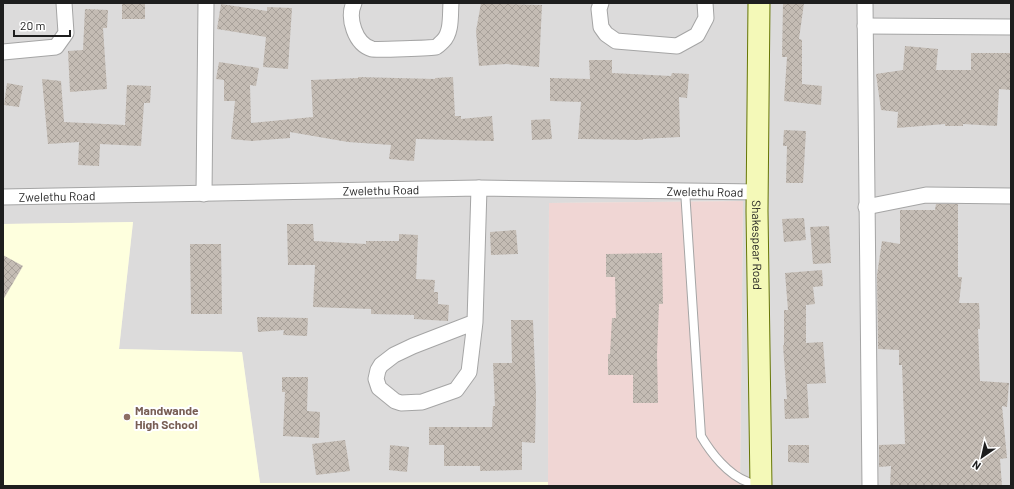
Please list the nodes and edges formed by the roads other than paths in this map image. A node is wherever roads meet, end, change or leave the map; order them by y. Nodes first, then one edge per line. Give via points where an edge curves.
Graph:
1 (64, 3) edge
2 (206, 3) edge
3 (354, 3) edge
4 (451, 3) edge
5 (601, 3) edge
6 (705, 3) edge
7 (759, 3) edge
8 (865, 3) edge
9 (866, 26) junction
10 (1011, 27) edge
11 (3, 52) edge
12 (479, 188) junction
13 (685, 190) junction
14 (758, 192) junction
15 (204, 194) junction
16 (1011, 196) edge
17 (3, 197) edge
18 (866, 207) junction
19 (476, 322) junction
20 (761, 485) edge
21 (870, 486) edge

1 - 11 street via 66,33 56,47
2 - 15 street
3 - 4 street via 351,9 354,30 360,42 372,49 435,47 444,40 448,32
5 - 6 street via 601,27 616,41 677,46 696,35 706,18
7 - 14 street, Shakespear Road
8 - 9 street
9 - 10 street
9 - 18 street
12 - 13 street, Zwelethu Road
12 - 15 street, Zwelethu Road
12 - 19 street
13 - 14 street, Zwelethu Road
13 - 20 lane via 701,436 711,452 731,472 748,482
14 - 20 street, Shakespear Road
15 - 17 street, Zwelethu Road
16 - 18 street via 926,195
18 - 21 street
19 - 19 street via 470,370 456,390 422,402 401,403 390,398 379,388 376,379 378,370 394,355

